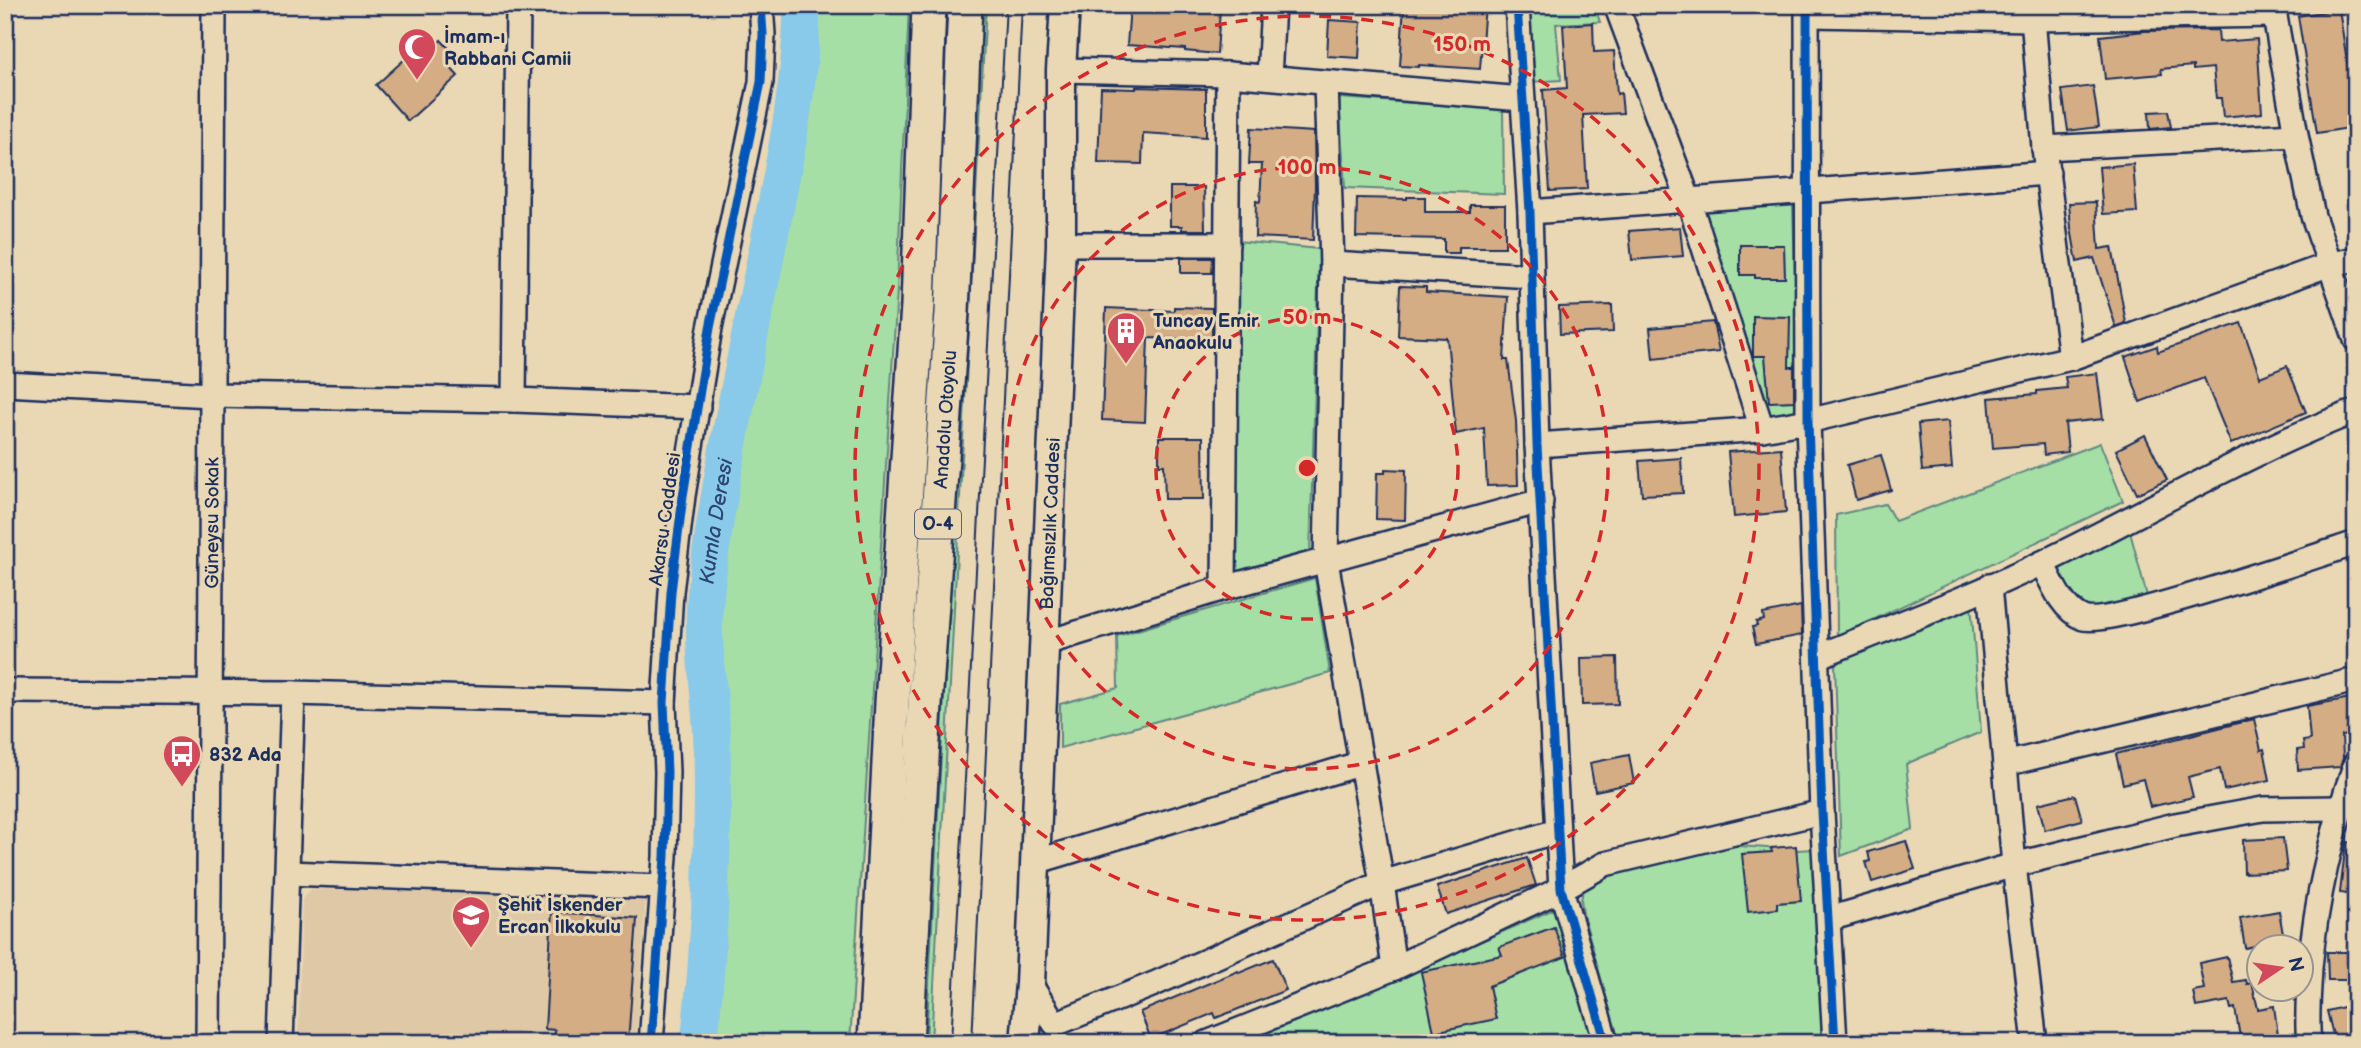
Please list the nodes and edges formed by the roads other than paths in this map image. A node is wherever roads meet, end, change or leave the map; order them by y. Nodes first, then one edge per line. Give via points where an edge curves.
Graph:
1 (214, 5) edge
2 (518, 5) edge
3 (761, 5) edge
4 (929, 5) edge
5 (965, 5) edge
6 (1065, 5) edge
7 (1273, 5) edge
8 (1517, 5) edge
9 (1616, 5) edge
10 (1807, 10) edge
11 (2274, 10) edge
12 (2033, 12) edge
13 (1061, 70) junction
14 (1228, 74) junction
15 (1269, 77) junction
16 (1326, 83) junction
17 (1522, 99) junction
18 (2296, 135) junction
19 (2044, 148) junction
20 (2048, 173) junction
21 (1807, 190) junction
22 (1689, 201) junction
23 (1530, 212) junction
24 (1060, 244) junction
25 (1227, 244) junction
26 (2356, 259) edge
27 (1332, 264) junction
28 (2328, 265) junction
29 (1531, 276) junction
30 (2356, 341) edge
31 (2071, 358) junction
32 (5, 384) edge
33 (211, 395) junction
34 (514, 400) junction
35 (698, 407) junction
36 (2356, 411) edge
37 (1808, 421) junction
38 (1762, 429) junction
39 (1537, 445) junction
40 (1541, 500) junction
41 (2356, 543) edge
42 (1326, 561) junction
43 (2042, 563) junction
44 (1989, 586) junction
45 (1224, 588) junction
46 (1045, 643) junction
47 (1817, 657) junction
48 (2356, 680) edge
49 (5, 691) edge
50 (212, 692) junction
51 (293, 693) junction
52 (664, 703) junction
53 (1362, 762) junction
54 (2356, 763) edge
55 (2005, 764) junction
56 (2340, 808) junction
57 (1822, 812) junction
58 (1557, 831) junction
59 (1035, 862) junction
60 (2014, 865) junction
61 (287, 873) junction
62 (1382, 883) junction
63 (663, 887) junction
64 (1561, 889) junction
65 (1829, 919) junction
66 (1394, 968) junction
67 (1030, 984) junction
68 (1061, 1034) edge
69 (208, 1043) edge
70 (281, 1043) edge
71 (651, 1043) edge
72 (875, 1043) edge
73 (906, 1043) edge
74 (1025, 1043) edge
75 (1207, 1043) edge
76 (1606, 1043) edge
77 (1835, 1043) edge
78 (2035, 1043) edge
79 (2309, 1043) edge

1 - 33 street, Güneysu Sokak
2 - 34 street
3 - 35 street, Akarsu Caddesi via 761,82
4 - 72 highway, Anadolu Otoyolu / O-4 via 918,319
5 - 73 highway, Anadolu Otoyolu / O-4 via 952,312
6 - 13 main road, Bağımsızlık Caddesi
7 - 15 street
8 - 17 street
9 - 22 street
10 - 12 street
10 - 21 street
11 - 12 street
11 - 18 street
12 - 19 street
13 - 14 street
13 - 24 main road, Bağımsızlık Caddesi
14 - 15 street
14 - 25 street
15 - 16 street
16 - 17 street
16 - 27 street
17 - 23 street
18 - 19 street
18 - 28 street
19 - 20 street
20 - 21 street
20 - 31 street
21 - 22 street
21 - 37 street
22 - 23 street
22 - 38 street
23 - 29 street
24 - 25 street
24 - 46 main road, Bağımsızlık Caddesi
25 - 45 street
26 - 28 street
27 - 29 street
27 - 42 street
28 - 30 street
28 - 31 street
29 - 39 street
31 - 37 street
32 - 33 street
33 - 34 street
33 - 50 street, Güneysu Sokak
34 - 35 street
35 - 52 street, Akarsu Caddesi via 671,592
36 - 43 street via 2315,426
37 - 38 street
37 - 47 street
38 - 39 street
39 - 40 street
40 - 42 street
40 - 58 street
41 - 43 street via 2092,620 2071,610
42 - 45 street
42 - 53 street
43 - 44 street
44 - 47 street
44 - 55 street
45 - 46 street
46 - 59 main road, Bağımsızlık Caddesi
47 - 57 street
48 - 55 street
49 - 50 street
50 - 51 street
50 - 69 street, Güneysu Sokak
51 - 52 street
51 - 61 street
52 - 63 street, Akarsu Caddesi
53 - 59 street
53 - 62 street
54 - 56 street
55 - 60 street
56 - 60 street via 2285,807 2240,813
56 - 79 street via 2314,929
57 - 64 street via 1605,864
57 - 65 street
58 - 62 street
58 - 64 street
59 - 67 main road, Bağımsızlık Caddesi
60 - 65 street
60 - 78 street
61 - 63 street
61 - 70 street
62 - 66 street
62 - 68 street via 1154,984
63 - 71 street, Akarsu Caddesi
64 - 66 street
64 - 76 street
65 - 77 street
66 - 75 street
67 - 68 street
67 - 74 main road, Bağımsızlık Caddesi

